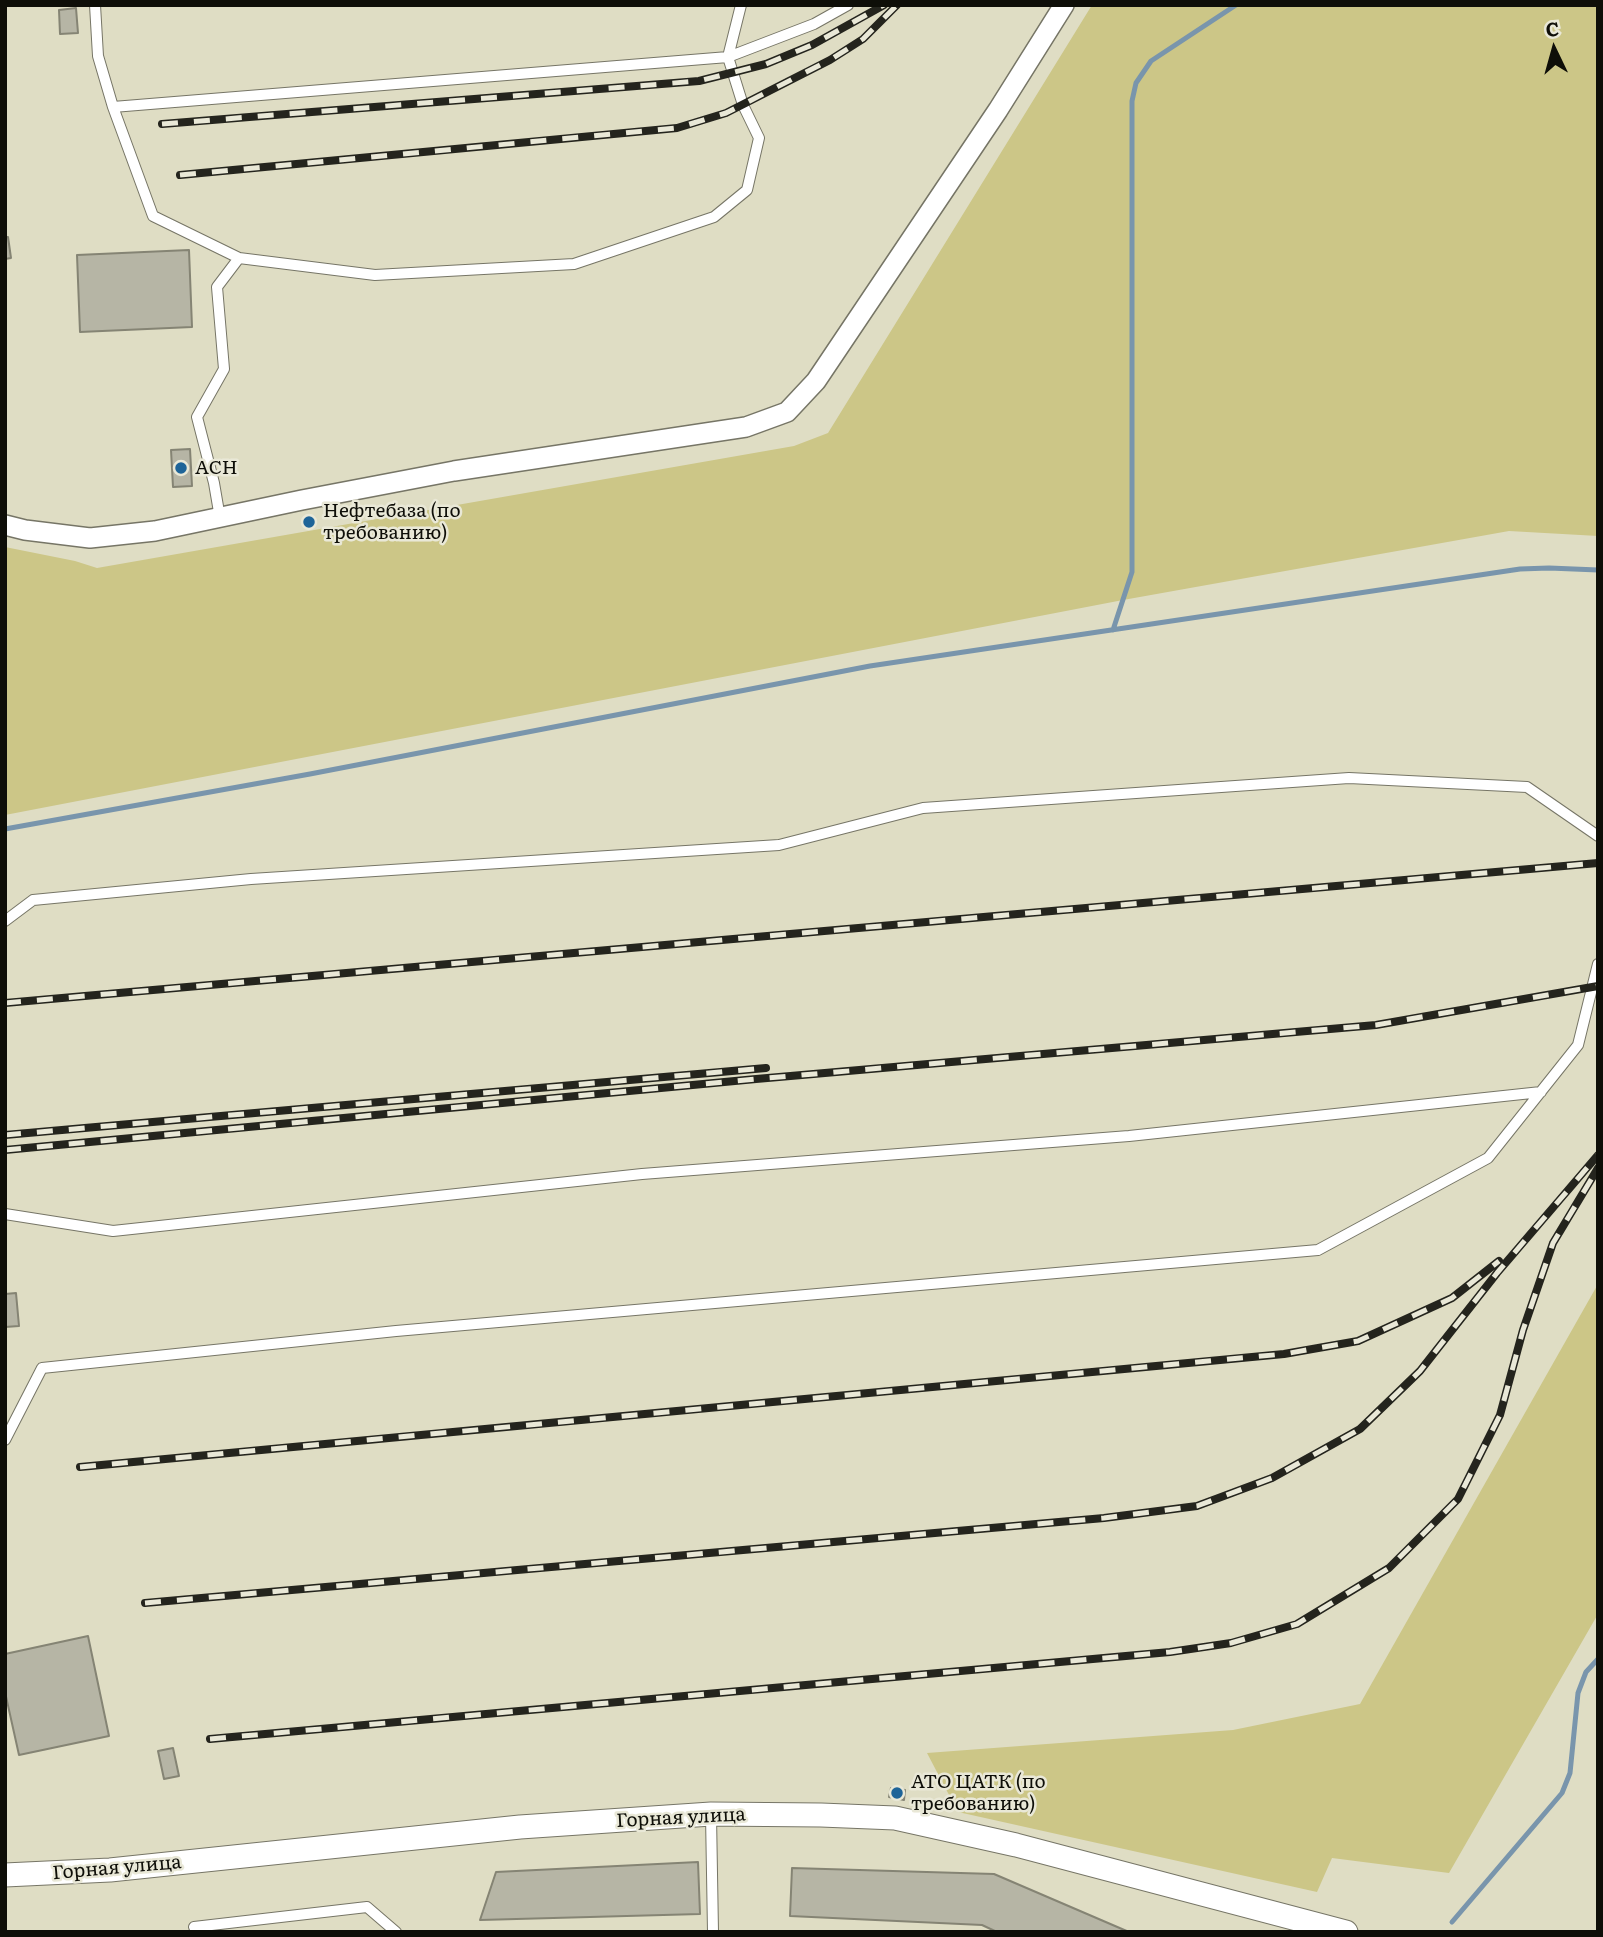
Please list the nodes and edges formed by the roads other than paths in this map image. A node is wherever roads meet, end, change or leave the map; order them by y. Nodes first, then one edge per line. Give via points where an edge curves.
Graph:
1 (95, 5) edge
2 (741, 5) edge
3 (848, 5) edge
4 (1064, 5) edge
5 (728, 57) junction
6 (113, 107) junction
7 (239, 257) junction
8 (220, 518) junction
9 (5, 525) edge
10 (1598, 836) edge
11 (5, 920) edge
12 (1598, 964) edge
13 (1541, 1092) junction
14 (5, 1214) edge
15 (5, 1440) edge
16 (711, 1814) junction
17 (5, 1875) edge
18 (194, 1927) dead end
19 (396, 1932) edge
20 (713, 1932) edge
21 (1346, 1932) edge

1 - 6 lane via 98,56
2 - 5 lane
3 - 5 lane via 814,24
4 - 8 street via 816,380 787,412 746,427 454,471
5 - 6 lane
5 - 7 lane via 758,138 747,190 714,217 574,264 375,275
6 - 7 lane via 153,216
7 - 8 lane via 217,287 224,369 197,417
8 - 9 street via 90,538
10 - 11 lane via 1527,787 1349,778 923,808 779,845 251,879 33,900
12 - 13 lane via 1578,1045
13 - 14 lane via 1129,1136 642,1174 113,1231
13 - 15 lane via 1488,1157 1318,1250 396,1331 42,1368
16 - 17 street, Горная улица via 520,1827 110,1870
16 - 20 lane
16 - 21 street, Горная улица via 895,1818
18 - 19 lane via 367,1907

